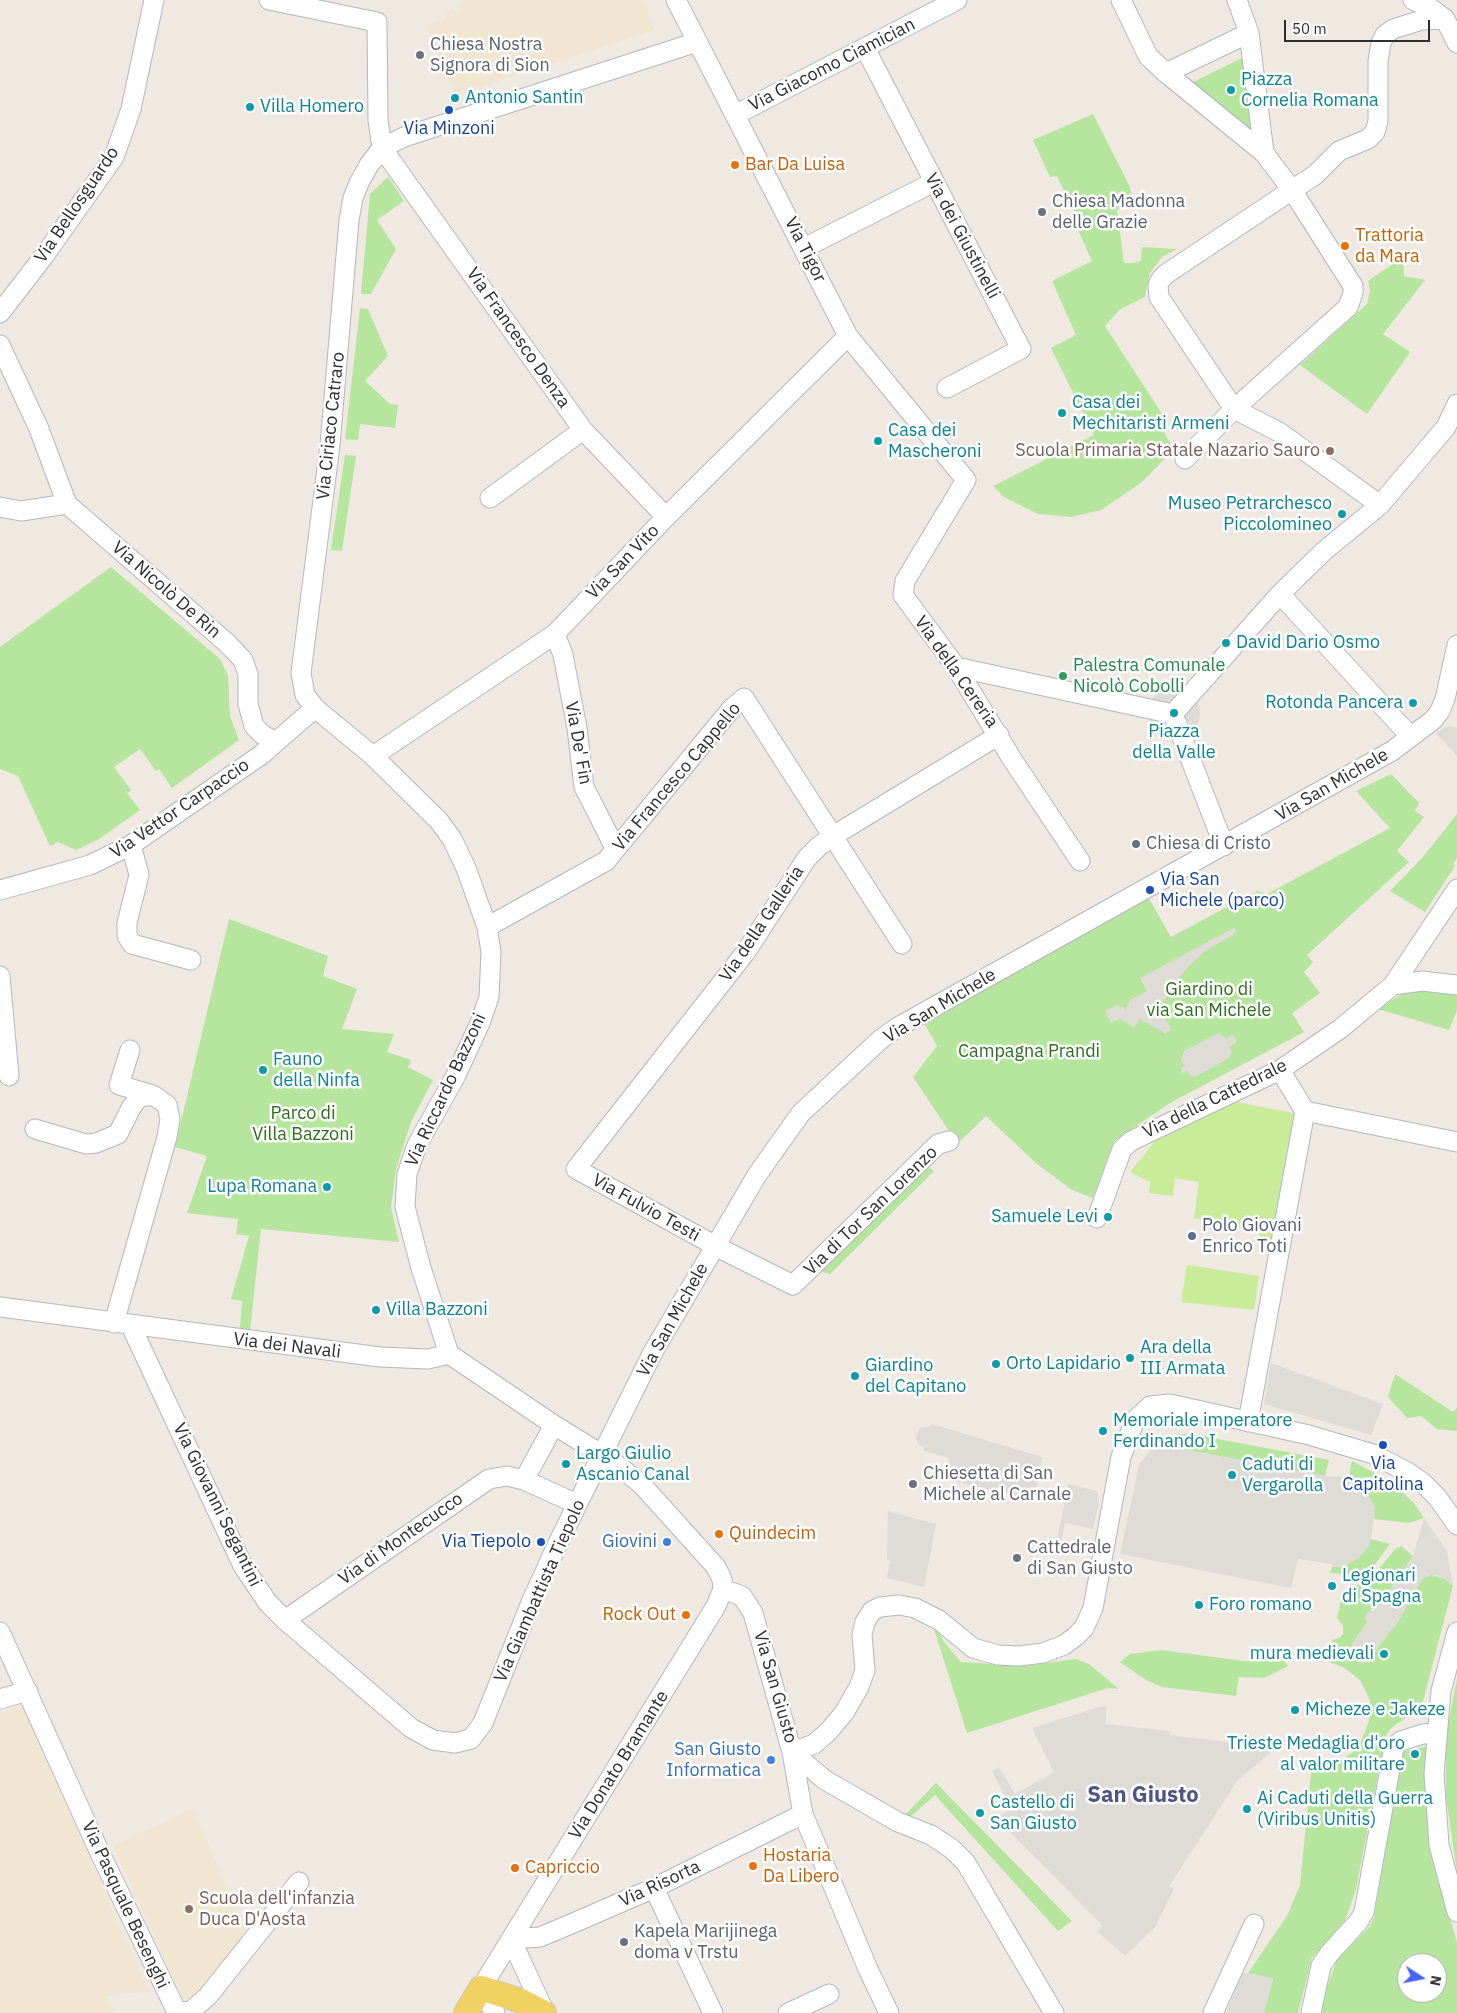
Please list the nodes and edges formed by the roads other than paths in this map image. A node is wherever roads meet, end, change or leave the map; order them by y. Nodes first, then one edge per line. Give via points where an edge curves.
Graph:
1 (154, 0) edge
2 (269, 0) edge
3 (676, 0) edge
4 (957, 0) edge
5 (1121, 0) edge
6 (1237, 0) edge
7 (1413, 0) edge
8 (1444, 19) junction
9 (1249, 33) junction
10 (697, 42) junction
11 (1457, 43) edge
12 (865, 48) junction
13 (1166, 74) junction
14 (734, 116) junction
15 (382, 148) junction
16 (1264, 153) junction
17 (934, 182) junction
18 (1292, 190) junction
19 (804, 248) junction
20 (0, 313) edge
21 (848, 336) junction
22 (0, 345) edge
23 (946, 388) dead end
24 (1457, 404) edge
25 (1234, 409) junction
26 (1451, 429) edge
27 (583, 430) junction
28 (1184, 459) dead end
29 (966, 480) joint
30 (490, 498) dead end
31 (67, 504) junction
32 (1380, 505) junction
33 (0, 507) edge
34 (666, 517) junction
35 (1280, 594) junction
36 (555, 634) junction
37 (1457, 645) edge
38 (956, 667) junction
39 (315, 708) junction
40 (1173, 714) junction
41 (999, 735) junction
42 (1411, 737) junction
43 (276, 742) junction
44 (373, 756) junction
45 (833, 836) junction
46 (131, 845) junction
47 (1224, 846) junction
48 (615, 848) junction
49 (1080, 861) dead end
50 (1457, 889) edge
51 (0, 890) edge
52 (487, 927) junction
53 (902, 944) dead end
54 (191, 960) dead end
55 (0, 976) edge
56 (1393, 985) junction
57 (1457, 985) edge
58 (130, 1050) dead end
59 (1280, 1070) junction
60 (9, 1076) dead end
61 (153, 1095) junction
62 (1305, 1111) junction
63 (35, 1129) dead end
64 (949, 1141) dead end
65 (1457, 1142) edge
66 (576, 1169) joint
67 (1097, 1218) dead end
68 (715, 1246) junction
69 (0, 1307) edge
70 (123, 1324) junction
71 (448, 1354) junction
72 (1248, 1422) junction
73 (554, 1425) junction
74 (602, 1455) junction
75 (524, 1480) junction
76 (577, 1504) junction
77 (1457, 1525) edge
78 (723, 1589) junction
79 (285, 1620) junction
80 (0, 1632) edge
81 (1457, 1632) edge
82 (28, 1691) junction
83 (0, 1699) edge
84 (481, 1728) joint
85 (1436, 1733) junction
86 (792, 1752) junction
87 (803, 1814) junction
88 (299, 1882) dead end
89 (654, 1888) junction
90 (1457, 1912) edge
91 (1254, 1924) dead end
92 (511, 1939) junction
93 (481, 1988) junction
94 (829, 1994) dead end
95 (543, 2012) edge
96 (466, 2013) edge
97 (495, 2013) edge
98 (713, 2013) edge
99 (788, 2013) edge
100 (889, 2013) edge
101 (1054, 2013) edge
102 (1213, 2013) edge
103 (1311, 2013) edge

1 - 20 street, Via Bellosguardo via 130,114 114,157
2 - 15 street via 376,22 378,120
3 - 10 street, Via Tigor
4 - 12 street, Via Giacomo Ciamician
5 - 13 street via 1148,56
6 - 9 street
7 - 8 street
8 - 11 street
8 - 18 street via 1422,20 1393,29 1385,35 1378,61 1378,121 1375,132 1368,139 1339,151 1315,175
9 - 13 street
9 - 16 street
10 - 14 street, Via Tigor
10 - 15 street via 404,137
12 - 14 street, Via Giacomo Ciamician
12 - 17 street, Via dei Giustinelli
13 - 16 street
14 - 19 street, Via Tigor
15 - 27 street, Via Francesco Denza
15 - 39 street, Via Ciriaco Catraro via 360,182 349,220 330,445 301,674 306,695
16 - 18 street
17 - 19 street
17 - 23 street, Via dei Giustinelli via 1021,349
18 - 25 street via 1349,276 1354,293 1348,307
18 - 25 street via 1166,274 1158,285 1159,297
19 - 21 street, Via Tigor
21 - 29 street, Via Tigor
21 - 34 street, Via San Vito
22 - 31 street via 39,429
24 - 26 street
25 - 28 street
25 - 32 street via 1278,432
26 - 32 street
27 - 30 street
27 - 34 street, Via Francesco Denza
29 - 38 street, Via della Cereria via 902,591
31 - 33 street via 21,511
31 - 43 street, Via Nicolò De Rin via 243,660 248,674 248,704 254,726
32 - 35 street via 1324,551
34 - 36 street, Via San Vito
35 - 40 street
35 - 42 street
36 - 44 street, Via San Vito
36 - 48 street, Via De' Fin via 577,728 584,787
37 - 42 street, Via San Michele via 1440,711
38 - 40 street
38 - 41 street, Via della Cereria
39 - 43 street, Via Vettor Carpaccio
39 - 44 street, Via Riccardo Bazzoni
40 - 47 street
41 - 45 street, Via della Galleria
41 - 49 street, Via della Cereria
42 - 47 street, Via San Michele via 1375,761
43 - 46 street, Via Vettor Carpaccio
44 - 52 street, Via Riccardo Bazzoni via 424,805 452,840 466,868
45 - 48 street, Via Francesco Cappello via 744,698 732,708
45 - 53 street, Via Francesco Cappello
45 - 66 street, Via della Galleria via 806,858 745,953
46 - 51 street, Via Vettor Carpaccio via 90,865
46 - 54 street via 139,875 127,936 132,944
47 - 68 street, Via San Michele via 1128,897 881,1039 801,1113 757,1175
48 - 52 street, Via Francesco Cappello via 606,861
50 - 56 street, Via della Cattedrale
52 - 71 street, Via Riccardo Bazzoni via 491,952 489,998 455,1077 417,1145 407,1174 404,1207
55 - 60 street
56 - 57 street via 1422,981
56 - 59 street, Via della Cattedrale via 1340,1029
58 - 61 street via 119,1084
59 - 62 street
59 - 67 street, Via della Cattedrale via 1130,1140 1122,1149
61 - 63 street via 135,1101 122,1128 110,1139 86,1144
61 - 70 street via 167,1105 169,1128
62 - 65 street
62 - 72 street
64 - 68 street, Via di Tor San Lorenzo via 938,1144 793,1285
66 - 68 street, Via Fulvio Testi
68 - 74 street, Via San Michele via 653,1352
69 - 70 street, Via dei Navali
70 - 71 street, Via dei Navali via 380,1357 428,1360
70 - 79 street, Via Giovanni Segantini via 253,1585
71 - 73 street
72 - 77 street via 1352,1447 1392,1462 1438,1497
72 - 86 street, Via San Giusto via 1170,1404 1146,1408 1135,1420 1121,1457 1090,1618 1076,1636 1050,1651 1019,1656 991,1654 973,1648 939,1620 916,1608 889,1605 875,1609 863,1628 865,1670 855,1695 828,1732 814,1744
73 - 74 street
73 - 75 street
74 - 76 street, Via Giambattista Tiepolo
74 - 78 street via 642,1485 677,1522 716,1567
75 - 76 street
75 - 79 street, Via di Montecucco via 506,1476 489,1479
76 - 84 street, Via Giambattista Tiepolo via 532,1600
78 - 86 street, Via San Giusto via 742,1596 754,1613
78 - 92 street, Via Donato Bramante via 712,1612
79 - 84 street, Via Giovanni Segantini via 411,1728 433,1740 455,1743 470,1739
80 - 82 street, Via Pasquale Besenghi
81 - 85 street via 1441,1692
82 - 83 street
82 - 88 street, Via Pasquale Besenghi via 99,1851 176,2010 191,2011 208,1996
85 - 90 street via 1434,1774 1439,1845
85 - 103 street via 1401,1740 1394,1747 1364,1912 1322,1966
86 - 87 street
86 - 101 street via 824,1780 952,1849 966,1863
87 - 89 street, Via Risorta
87 - 100 street
89 - 92 street, Via Risorta via 540,1937
89 - 98 street
91 - 102 street
92 - 93 street, Via Donato Bramante
92 - 95 street
93 - 95 main road
93 - 96 main road
93 - 97 street
94 - 99 street

